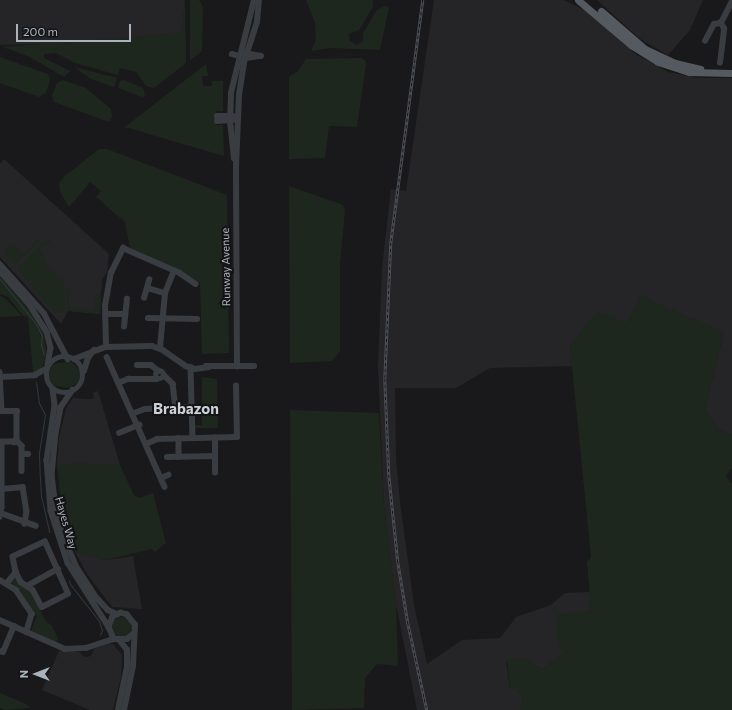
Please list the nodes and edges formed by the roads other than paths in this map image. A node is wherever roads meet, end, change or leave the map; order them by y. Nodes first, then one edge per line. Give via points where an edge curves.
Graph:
1 (254, 0) edge
2 (259, 0) edge
3 (578, 0) edge
4 (586, 0) edge
5 (732, 1) edge
6 (721, 23) junction
7 (705, 41) dead end
8 (239, 55) junction
9 (246, 55) junction
10 (720, 63) dead end
11 (732, 68) edge
12 (732, 73) edge
13 (238, 117) junction
14 (230, 118) junction
15 (217, 119) dead end
16 (236, 167) junction
17 (0, 264) edge
18 (0, 271) edge
19 (174, 271) junction
20 (149, 280) dead end
21 (196, 284) dead end
22 (147, 288) junction
23 (165, 293) junction
24 (144, 298) dead end
25 (127, 300) dead end
26 (105, 314) junction
27 (124, 314) junction
28 (148, 318) dead end
29 (197, 319) dead end
30 (162, 320) junction
31 (124, 327) dead end
32 (106, 347) junction
33 (160, 348) junction
34 (95, 350) junction
35 (107, 358) dead end
36 (71, 359) junction
37 (138, 365) dead end
38 (254, 366) dead end
39 (191, 367) junction
40 (237, 367) junction
41 (47, 368) junction
42 (0, 372) edge
43 (84, 373) junction
44 (162, 373) junction
45 (35, 375) junction
46 (0, 377) edge
47 (47, 382) junction
48 (118, 383) junction
49 (236, 386) dead end
50 (53, 389) junction
51 (73, 390) junction
52 (191, 407) junction
53 (176, 408) junction
54 (134, 413) junction
55 (139, 425) junction
56 (119, 433) dead end
57 (178, 438) junction
58 (193, 438) junction
59 (215, 438) junction
60 (17, 441) junction
61 (146, 444) junction
62 (215, 456) junction
63 (168, 457) dead end
64 (178, 457) junction
65 (1, 459) edge
66 (22, 471) dead end
67 (215, 473) dead end
68 (168, 475) dead end
69 (160, 478) junction
70 (165, 487) dead end
71 (2, 489) junction
72 (1, 515) edge
73 (26, 526) junction
74 (36, 526) dead end
75 (58, 569) junction
76 (16, 572) junction
77 (0, 580) edge
78 (7, 583) junction
79 (29, 585) junction
80 (117, 614) junction
81 (0, 620) edge
82 (14, 626) junction
83 (109, 628) junction
84 (26, 632) junction
85 (133, 634) junction
86 (117, 640) junction
87 (101, 642) junction
88 (0, 651) edge
89 (118, 710) edge
90 (124, 710) edge

1 - 8 street, Runway Avenue
2 - 9 street, Runway Avenue via 257,22
3 - 12 main road via 631,45 658,62 689,72
4 - 11 main road via 638,44 660,58 691,68
5 - 6 street
6 - 7 street via 714,24
6 - 10 street via 724,29
8 - 9 street
8 - 14 street, Runway Avenue via 232,85
9 - 13 street, Runway Avenue via 240,85
13 - 14 street
13 - 16 street, Runway Avenue
14 - 15 street
14 - 16 street, Runway Avenue
16 - 40 street, Runway Avenue
17 - 36 street via 44,313
18 - 41 street via 30,305 47,332 51,348
19 - 21 street
19 - 23 street
19 - 26 street via 123,248 111,276
20 - 22 street
22 - 23 street
22 - 24 street
23 - 30 street
25 - 27 street
26 - 27 street
26 - 32 street
27 - 31 street
28 - 30 street
29 - 30 street
30 - 33 street
32 - 33 street
32 - 34 street
33 - 39 street
34 - 36 street
34 - 43 street via 86,363
35 - 48 street
36 - 41 street via 53,361
36 - 43 street via 81,365
37 - 44 street via 151,365
38 - 40 street
39 - 40 street
39 - 52 street
41 - 45 street
41 - 47 street
42 - 46 street
43 - 51 street via 83,382
44 - 48 street via 162,379 128,379
44 - 53 street via 173,384
45 - 46 street
45 - 47 street
46 - 60 street via 2,411 17,411
47 - 50 street
48 - 54 street via 131,414
49 - 59 street via 237,437
50 - 51 street
50 - 83 street, Hayes Way via 55,406 47,460 51,511 68,564
51 - 80 street, Hayes Way via 61,408 56,433 52,475 56,510 61,530 76,566 97,598 108,610
52 - 53 street
52 - 58 street
53 - 54 street via 145,409
54 - 55 street
55 - 56 street
55 - 61 street
57 - 58 street
57 - 61 street via 157,439
57 - 64 street
58 - 59 street
59 - 62 street
60 - 65 street via 2,442
60 - 66 street via 25,454
61 - 69 street
62 - 64 street
62 - 67 street
63 - 64 street
65 - 71 street
68 - 69 street
69 - 70 street
71 - 72 street
71 - 73 street via 23,487 27,511
72 - 73 street
73 - 74 street
75 - 76 street via 47,545 42,542 13,557
75 - 79 street
75 - 79 street via 68,590 67,596 42,606
76 - 78 street
76 - 79 street via 21,582
77 - 78 street
78 - 84 street via 33,616
80 - 83 street
80 - 85 street via 127,615 132,619 135,625
81 - 82 street
82 - 84 street
82 - 88 street via 3,652
83 - 86 street
83 - 87 street
84 - 87 street via 70,649 86,648
85 - 86 street via 127,640
85 - 90 street via 133,666
86 - 87 street
86 - 89 street via 127,650 127,667

